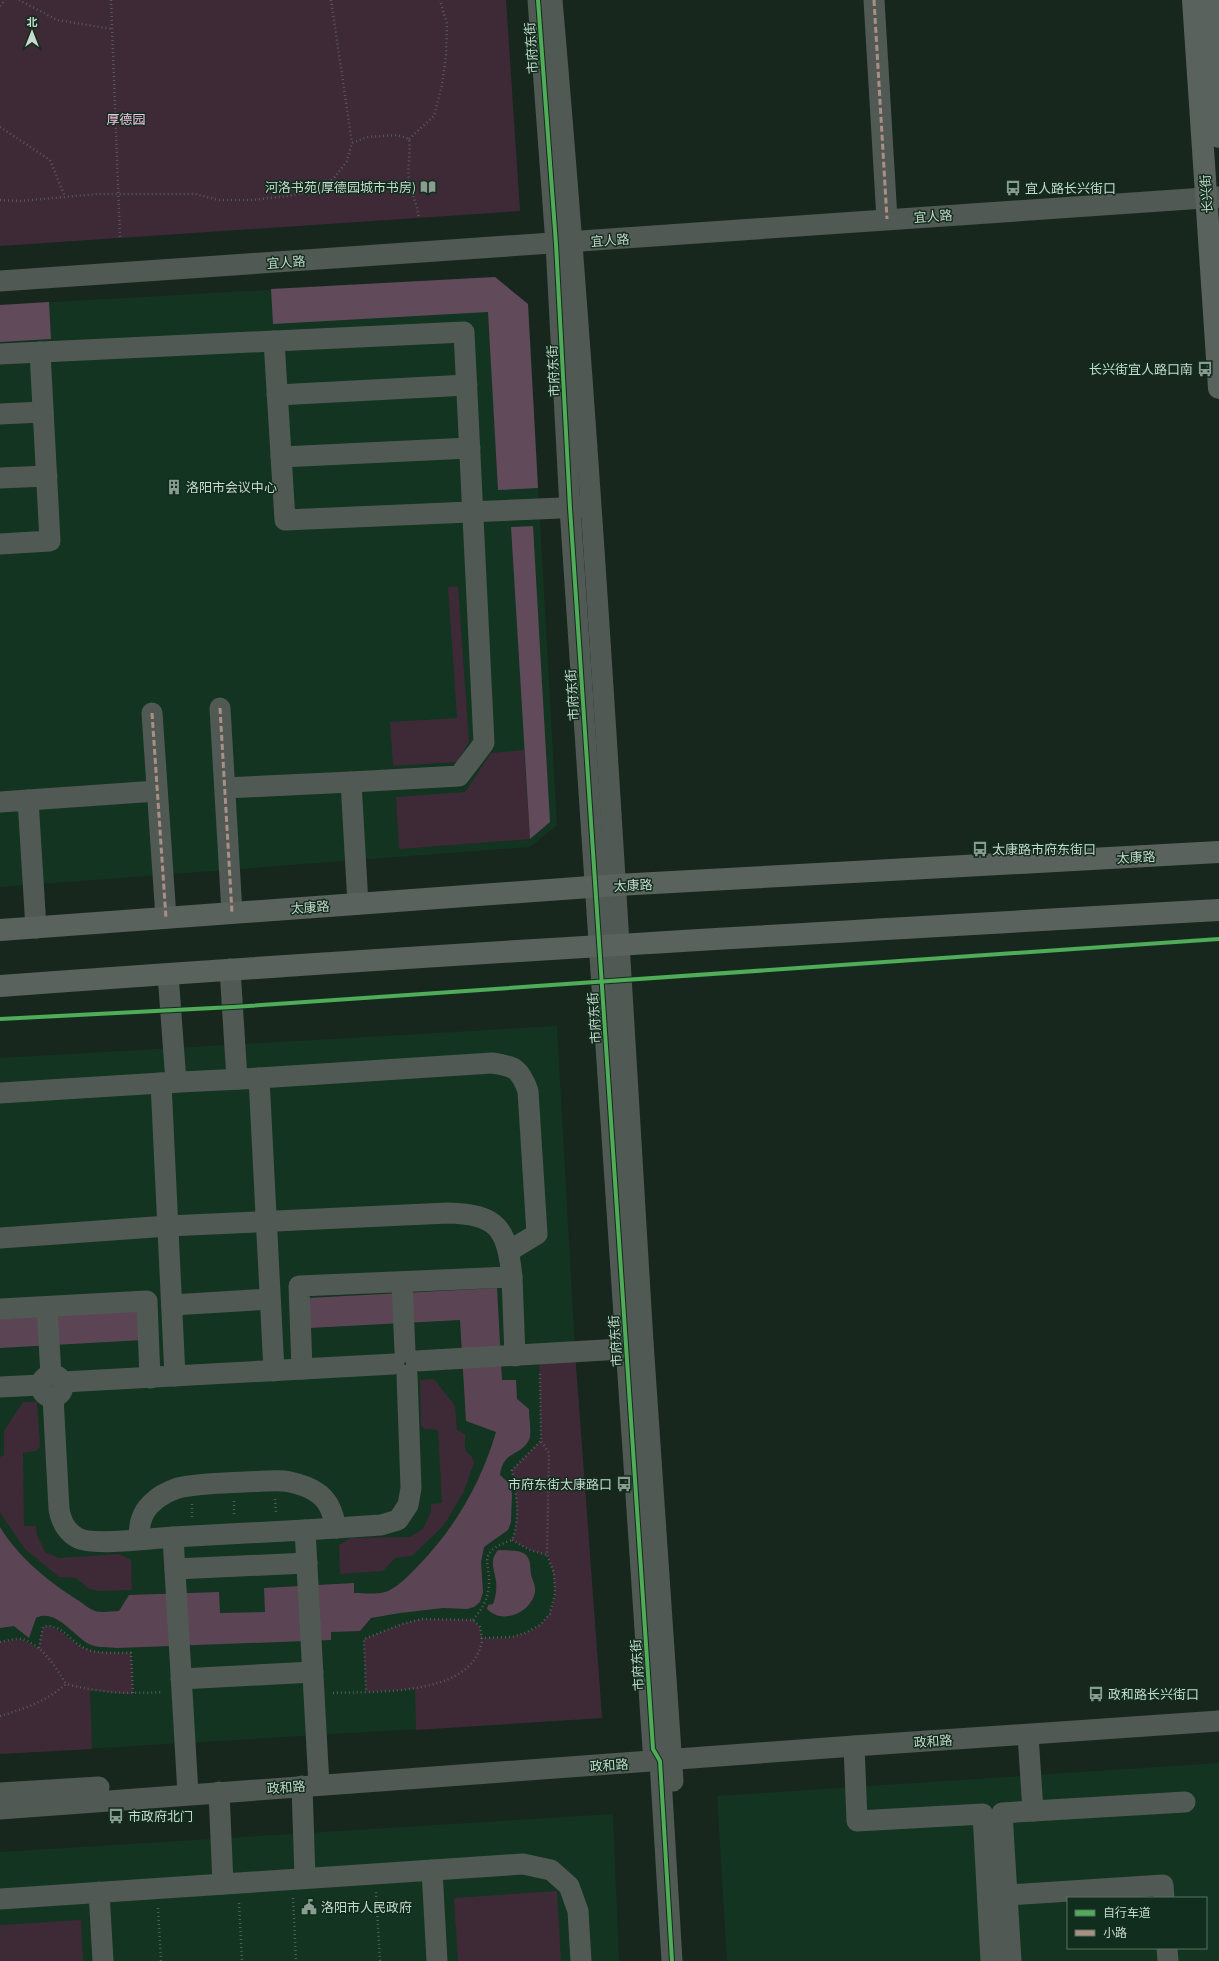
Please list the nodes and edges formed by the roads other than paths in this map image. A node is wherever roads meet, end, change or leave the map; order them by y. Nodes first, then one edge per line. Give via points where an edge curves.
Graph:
1 (538, 0) edge
2 (552, 0) edge
3 (874, 0) edge
4 (1193, 0) edge
5 (1210, 0) edge
6 (1219, 137) edge
7 (1212, 192) edge
8 (887, 214) junction
9 (564, 237) junction
10 (0, 267) edge
11 (0, 281) edge
12 (274, 341) junction
13 (40, 352) junction
14 (0, 354) edge
15 (467, 385) junction
16 (1219, 388) edge
17 (277, 395) junction
18 (43, 412) junction
19 (0, 414) edge
20 (470, 448) junction
21 (281, 458) junction
22 (47, 476) junction
23 (0, 478) edge
24 (580, 508) junction
25 (473, 512) junction
26 (0, 544) edge
27 (220, 708) dead end
28 (152, 713) dead end
29 (351, 782) junction
30 (225, 788) junction
31 (157, 791) junction
32 (28, 800) junction
33 (0, 802) edge
34 (1219, 852) edge
35 (617, 885) junction
36 (595, 887) junction
37 (358, 904) junction
38 (1219, 910) edge
39 (232, 913) junction
40 (166, 918) junction
41 (36, 928) junction
42 (0, 930) edge
43 (610, 945) junction
44 (230, 969) junction
45 (168, 974) junction
46 (0, 986) edge
47 (259, 1078) junction
48 (237, 1079) junction
49 (168, 1083) junction
50 (0, 1093) edge
51 (266, 1222) junction
52 (168, 1226) junction
53 (0, 1238) edge
54 (509, 1251) junction
55 (512, 1277) junction
56 (402, 1286) junction
57 (270, 1299) junction
58 (172, 1305) junction
59 (0, 1309) edge
60 (47, 1311) junction
61 (635, 1348) junction
62 (510, 1356) junction
63 (405, 1363) junction
64 (302, 1369) junction
65 (274, 1371) junction
66 (175, 1376) junction
67 (150, 1378) junction
68 (52, 1385) junction
69 (0, 1387) edge
70 (336, 1528) junction
71 (304, 1530) junction
72 (173, 1537) junction
73 (139, 1539) junction
74 (306, 1563) junction
75 (175, 1569) junction
76 (313, 1672) junction
77 (182, 1685) junction
78 (1219, 1710) edge
79 (1219, 1721) edge
80 (1028, 1735) junction
81 (854, 1746) junction
82 (664, 1755) junction
83 (313, 1781) junction
84 (188, 1788) junction
85 (219, 1792) junction
86 (0, 1793) edge
87 (1185, 1802) dead end
88 (0, 1809) edge
89 (1033, 1811) junction
90 (432, 1870) junction
91 (299, 1879) junction
92 (231, 1883) junction
93 (99, 1892) junction
94 (1007, 1894) junction
95 (1164, 1897) edge
96 (0, 1899) edge
97 (1167, 1949) edge
98 (104, 1961) edge
99 (437, 1961) edge
100 (581, 1961) edge
101 (672, 1961) edge
102 (685, 1961) edge
103 (991, 1961) edge
104 (1011, 1961) edge
105 (1168, 1961) edge

1 - 9 street, 市府东街
2 - 9 street, 市府东街
3 - 8 street
4 - 7 main road, 长兴街
5 - 6 main road
7 - 8 street, 宜人路
7 - 16 main road, 长兴街
8 - 9 street, 宜人路
9 - 10 street, 宜人路
9 - 11 street, 宜人路
9 - 24 street, 市府东街
12 - 13 street
12 - 15 street via 464,332
12 - 17 street
13 - 14 street
13 - 18 street
15 - 17 street
15 - 20 street
17 - 21 street
18 - 19 street
18 - 22 street
20 - 21 street
20 - 25 street
21 - 25 street via 285,520
22 - 23 street
22 - 26 street via 50,541
24 - 25 street
24 - 35 street, 市府东街
24 - 36 street, 市府东街
25 - 29 street via 484,743 459,776
27 - 30 street
28 - 31 street
29 - 30 street
29 - 37 street
30 - 39 street
31 - 32 street
31 - 40 street
32 - 33 street
32 - 41 street
34 - 35 main road, 太康路
35 - 36 main road, 太康路
35 - 43 street, 市府东街
36 - 37 main road, 太康路
36 - 43 street, 市府东街
37 - 39 main road, 太康路
38 - 43 main road
39 - 40 main road, 太康路
40 - 41 main road, 太康路
41 - 42 main road, 太康路
43 - 44 main road
43 - 61 street, 市府东街
44 - 45 main road
44 - 48 street
45 - 46 main road
45 - 49 street
47 - 48 street
47 - 51 street
47 - 54 street via 492,1063 510,1065 522,1074 528,1091 538,1234
48 - 49 street
49 - 50 street
49 - 52 street
51 - 52 street
51 - 54 street via 468,1214 485,1218 499,1230
51 - 57 street
52 - 53 street
52 - 58 street
54 - 55 street
55 - 56 street
55 - 62 street
56 - 63 street
56 - 64 street via 299,1286
57 - 58 street
57 - 65 street
58 - 66 street
59 - 60 street
60 - 67 street via 147,1301
60 - 68 street
61 - 62 street
61 - 82 street, 市府东街
62 - 63 street
63 - 64 street
63 - 70 street via 411,1488 408,1505 398,1520 381,1525
64 - 65 street
65 - 66 street
66 - 67 street
67 - 68 street
68 - 69 street
68 - 73 street via 59,1509 66,1529 77,1538 90,1542
70 - 71 street
70 - 73 street via 332,1510 326,1501 305,1486 274,1481 191,1485 176,1489 151,1503 139,1524
71 - 72 street
71 - 74 street
72 - 73 street
72 - 75 street
74 - 75 street
74 - 76 street
75 - 77 street
76 - 77 street
76 - 83 street
77 - 84 street
78 - 82 street, 政和路
79 - 80 street, 政和路
80 - 81 street, 政和路
80 - 89 street
81 - 82 street, 政和路
81 - 103 street via 857,1821 983,1814
82 - 83 street, 政和路
82 - 101 street, 市府东街
82 - 102 street, 市府东街
83 - 84 street, 政和路
83 - 85 street, 政和路
83 - 91 street
84 - 85 street, 政和路
84 - 86 street, 政和路
84 - 88 street, 政和路
85 - 92 street
87 - 89 street
89 - 94 street via 1002,1813
90 - 91 street
90 - 99 street
90 - 100 street via 523,1864 551,1870 569,1886 578,1912
91 - 92 street
92 - 93 street
93 - 96 street
93 - 98 street
94 - 95 street via 1163,1886
94 - 104 street
97 - 105 street

